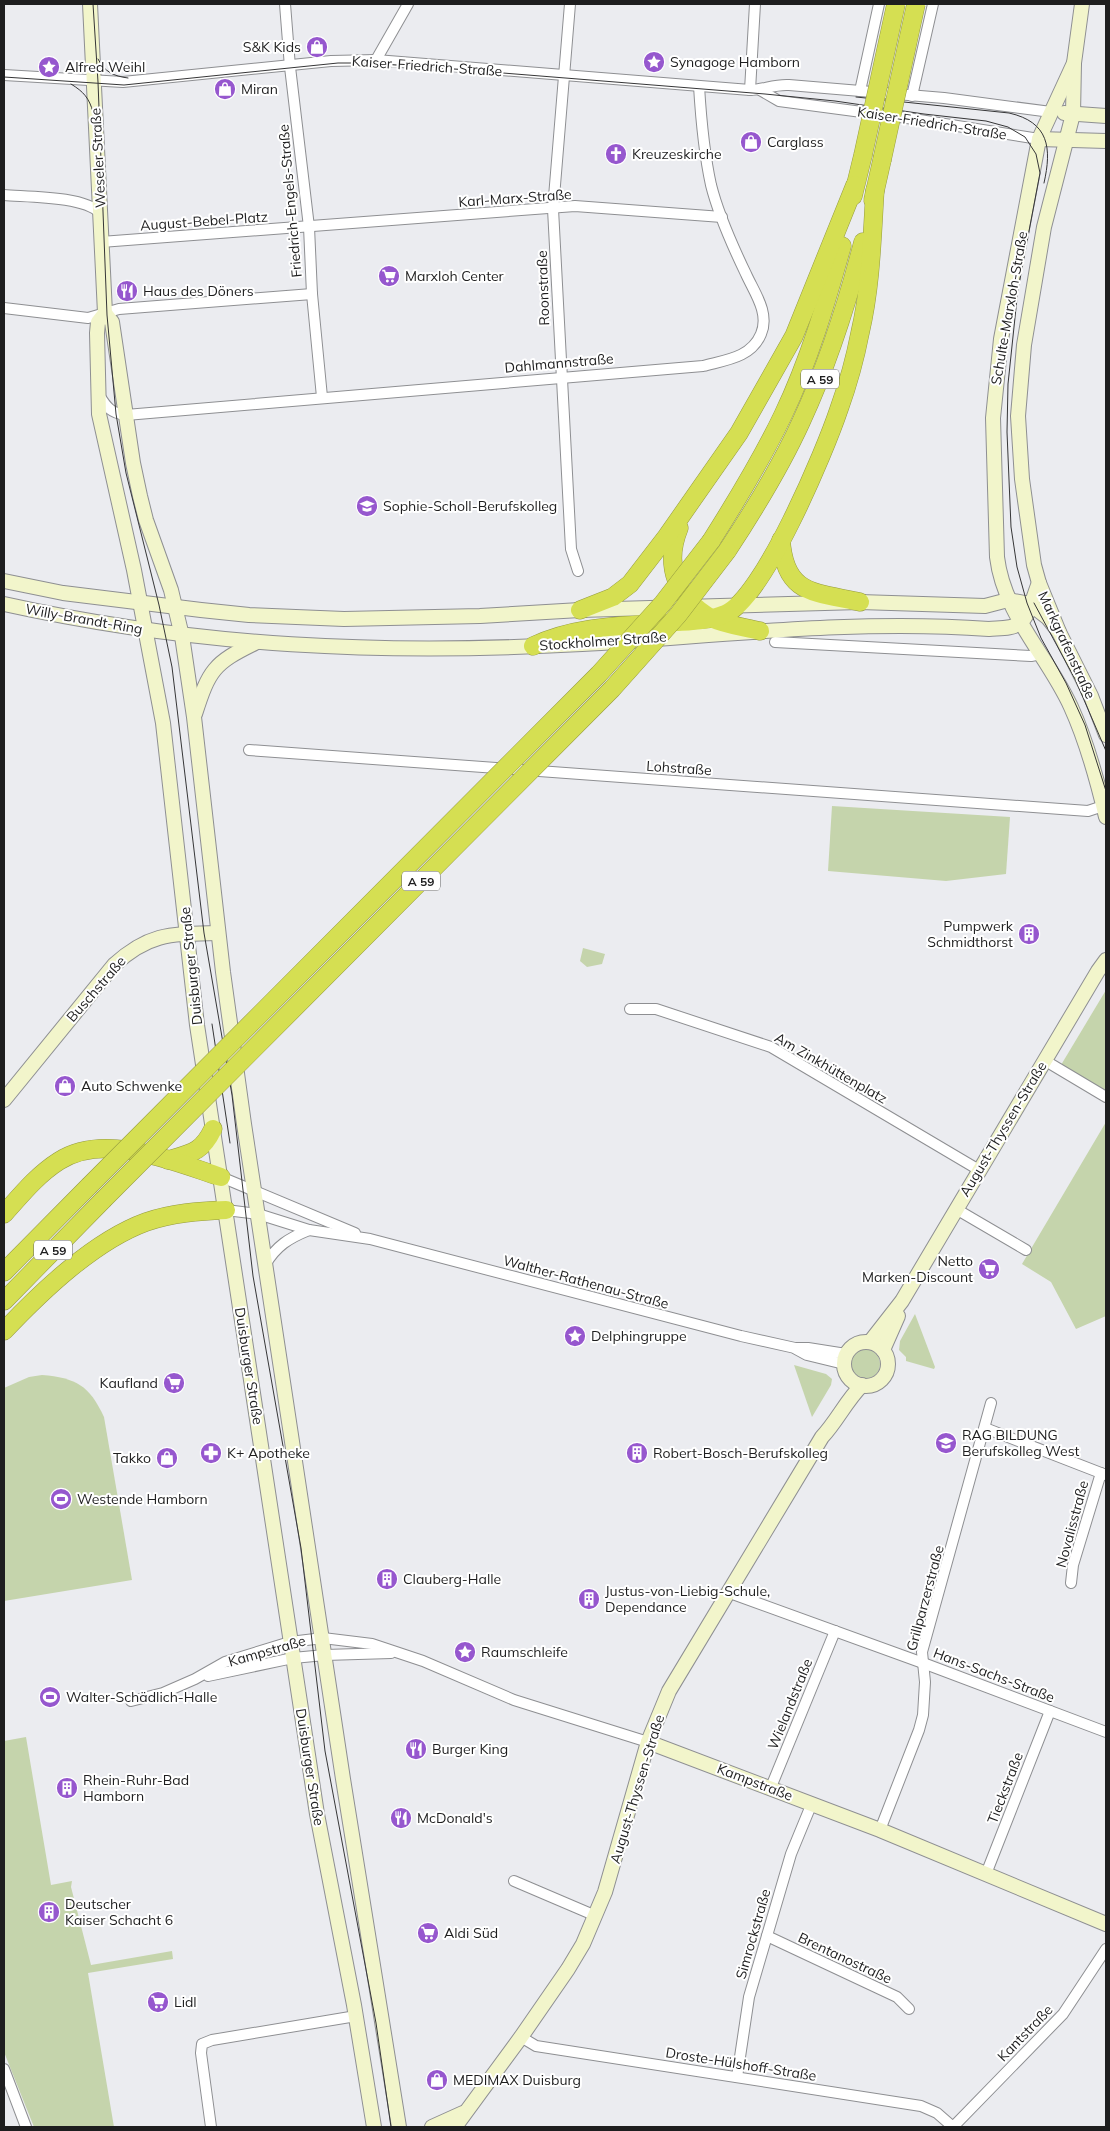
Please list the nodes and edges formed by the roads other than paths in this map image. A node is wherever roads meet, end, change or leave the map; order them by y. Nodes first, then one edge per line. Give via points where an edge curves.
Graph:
1 (90, 4) edge
2 (285, 4) edge
3 (408, 4) edge
4 (570, 4) edge
5 (755, 4) edge
6 (879, 4) edge
7 (896, 4) edge
8 (906, 4) edge
9 (1082, 4) edge
10 (926, 6) edge
11 (376, 60) junction
12 (1074, 62) junction
13 (290, 65) junction
14 (4, 75) edge
15 (565, 76) junction
16 (94, 82) junction
17 (699, 86) junction
18 (755, 90) junction
19 (860, 91) junction
20 (912, 96) junction
21 (1051, 112) junction
22 (1073, 114) junction
23 (1106, 116) edge
24 (1039, 139) junction
25 (1065, 140) junction
26 (1106, 141) edge
27 (855, 186) junction
28 (875, 190) junction
29 (4, 195) edge
30 (553, 209) junction
31 (100, 213) junction
32 (722, 217) junction
33 (309, 227) junction
34 (101, 242) junction
35 (312, 294) junction
36 (4, 308) edge
37 (105, 313) junction
38 (560, 377) junction
39 (99, 395) junction
40 (322, 397) junction
41 (126, 415) junction
42 (101, 424) junction
43 (128, 431) junction
44 (687, 507) junction
45 (781, 540) junction
46 (578, 571) dead end
47 (4, 581) edge
48 (1039, 583) junction
49 (1008, 600) junction
50 (860, 602) junction
51 (141, 603) junction
52 (4, 604) edge
53 (1029, 604) junction
54 (740, 605) junction
55 (696, 606) junction
56 (176, 607) junction
57 (580, 610) junction
58 (711, 618) junction
59 (1020, 624) junction
60 (146, 630) junction
61 (760, 631) junction
62 (1059, 632) junction
63 (165, 633) joint
64 (182, 636) junction
65 (775, 642) dead end
66 (255, 643) junction
67 (533, 646) junction
68 (1041, 654) junction
69 (194, 717) junction
70 (1106, 735) edge
71 (249, 750) dead end
72 (1105, 809) edge
73 (218, 933) junction
74 (186, 934) junction
75 (1106, 960) edge
76 (630, 1009) dead end
77 (1044, 1060) junction
78 (1106, 1098) edge
79 (4, 1100) edge
80 (213, 1129) junction
81 (168, 1160) junction
82 (979, 1170) junction
83 (221, 1177) junction
84 (255, 1191) junction
85 (956, 1209) junction
86 (226, 1210) junction
87 (4, 1214) edge
88 (258, 1214) junction
89 (309, 1230) junction
90 (370, 1239) junction
91 (1026, 1250) dead end
92 (266, 1265) junction
93 (4, 1272) edge
94 (902, 1300) junction
95 (4, 1301) edge
96 (4, 1331) edge
97 (870, 1342) junction
98 (883, 1350) junction
99 (846, 1365) junction
100 (862, 1385) junction
101 (991, 1403) dead end
102 (985, 1428) junction
103 (822, 1437) junction
104 (1104, 1474) edge
105 (1071, 1583) dead end
106 (730, 1593) junction
107 (835, 1631) junction
108 (323, 1638) junction
109 (290, 1642) junction
110 (400, 1653) junction
111 (325, 1655) junction
112 (294, 1658) junction
113 (923, 1663) junction
114 (195, 1679) junction
115 (131, 1701) dead end
116 (1050, 1711) junction
117 (1106, 1732) edge
118 (648, 1742) junction
119 (771, 1787) junction
120 (812, 1803) junction
121 (880, 1830) junction
122 (986, 1874) junction
123 (514, 1881) dead end
124 (596, 1916) junction
125 (1106, 1924) edge
126 (767, 1936) junction
127 (1106, 1949) edge
128 (909, 2009) dead end
129 (356, 2016) junction
130 (521, 2037) junction
131 (4, 2069) edge
132 (737, 2078) junction
133 (466, 2112) junction
134 (26, 2127) edge
135 (211, 2127) edge
136 (374, 2127) edge
137 (399, 2127) edge
138 (432, 2127) edge
139 (455, 2127) edge
140 (953, 2127) edge

1 - 16 main road, Weseler Straße
2 - 13 street, Friedrich-Engels-Straße
3 - 11 street
4 - 15 street, Roonstraße
5 - 18 street
6 - 19 street
7 - 27 highway, A 59, bridge
8 - 10 street
9 - 12 main road
10 - 20 street
10 - 28 highway, A 59, bridge
11 - 13 street, Kaiser-Friedrich-Straße
11 - 15 street, Kaiser-Friedrich-Straße
12 - 21 main road, Schulte-Marxloh-Straße
12 - 22 main road, Schulte-Marxloh-Straße
13 - 16 street, Kaiser-Friedrich-Straße via 124,82
13 - 33 street, Friedrich-Engels-Straße
14 - 16 street, Kaiser-Friedrich-Straße
15 - 17 street, Kaiser-Friedrich-Straße
15 - 30 street, Roonstraße
16 - 31 main road, Weseler Straße
17 - 18 street, Kaiser-Friedrich-Straße
17 - 32 street, Dahlmannstraße via 711,186
18 - 19 street, Kaiser-Friedrich-Straße via 780,84
18 - 24 street, Kaiser-Friedrich-Straße via 779,100
19 - 20 street, Kaiser-Friedrich-Straße
20 - 21 street, Kaiser-Friedrich-Straße
21 - 22 main road, Kaiser-Friedrich-Straße
21 - 24 main road, Schulte-Marxloh-Straße
22 - 23 main road, Kaiser-Friedrich-Straße
22 - 25 main road, Schulte-Marxloh-Straße
24 - 25 main road, Kaiser-Friedrich-Straße
24 - 49 main road, Schulte-Marxloh-Straße via 995,381 997,557
25 - 26 main road, Kaiser-Friedrich-Straße
25 - 48 main road, Schulte-Marxloh-Straße via 1041,247 1024,345 1018,416 1022,479
27 - 44 highway via 783,359 739,433
27 - 93 highway, A 59, bridge via 834,274 804,365 783,415 711,541 663,604 612,660
28 - 45 highway via 867,288 850,378 816,469
28 - 95 highway, A 59, bridge via 852,283 822,373 801,423 755,508 678,615 612,690
29 - 31 street via 79,202
30 - 32 street, Karl-Marx-Straße via 575,206
30 - 33 street, Karl-Marx-Straße
30 - 38 street, Roonstraße
31 - 34 main road, Weseler Straße
32 - 38 street, Dahlmannstraße via 760,300 764,318 762,333 754,345 740,356 703,366
33 - 34 street, August-Bebel-Platz
33 - 35 street, Friedrich-Engels-Straße
34 - 37 main road, Weseler Straße
35 - 37 street via 128,308
35 - 40 street, Friedrich-Engels-Straße
36 - 37 street via 80,318
37 - 39 main road, Weseler Straße via 98,322 97,332
37 - 41 main road, Weseler Straße via 112,322
38 - 40 street, Dahlmannstraße
38 - 46 street, Roonstraße via 571,549
39 - 41 street, Dahlmannstraße via 112,413
39 - 42 main road, Weseler Straße
40 - 41 street, Dahlmannstraße
41 - 43 main road, Weseler Straße
42 - 43 street via 112,419
42 - 51 main road, Weseler Straße
43 - 56 main road, Weseler Straße via 146,520
44 - 55 highway via 674,539 671,557 678,587
44 - 57 highway via 630,584 613,597
45 - 50 highway via 786,569 794,581 820,593
45 - 54 highway via 756,585
47 - 51 main road, Willy-Brandt-Ring
48 - 53 main road
48 - 62 main road, Markgrafenstraße
49 - 50 main road via 985,606
49 - 53 main road
49 - 59 main road, Schulte-Marxloh-Straße
50 - 54 main road
51 - 56 main road, Willy-Brandt-Ring
51 - 60 main road, Duisburger Straße
52 - 60 main road, Willy-Brandt-Ring
53 - 59 main road
53 - 62 main road via 1048,618
54 - 55 main road
54 - 58 highway
55 - 57 main road
55 - 58 highway
56 - 57 main road via 249,615 344,619
56 - 64 main road
58 - 61 highway
58 - 67 highway via 605,627 555,636
59 - 61 main road, Stockholmer Straße via 989,629 869,626
59 - 68 main road, Markgrafenstraße
60 - 63 main road, Willy-Brandt-Ring
60 - 74 main road, Duisburger Straße via 163,723
61 - 67 main road, Stockholmer Straße
62 - 70 main road, Markgrafenstraße via 1078,667
63 - 64 main road, Stockholmer Straße
64 - 66 main road, Stockholmer Straße
64 - 69 main road
65 - 68 street
66 - 67 main road, Stockholmer Straße via 341,648
66 - 69 main road via 221,662 211,672
68 - 72 main road, Markgrafenstraße via 1071,706 1092,761
69 - 73 main road
71 - 72 street, Lohstraße via 1088,811
73 - 74 main road, Buschstraße
73 - 84 main road
74 - 79 main road, Buschstraße via 169,934 130,950
74 - 80 main road, Duisburger Straße
75 - 77 main road, August-Thyssen-Straße
76 - 82 street, Am Zinkhüttenplatz via 656,1009 771,1047
77 - 78 street
77 - 82 main road, August-Thyssen-Straße
80 - 81 highway via 207,1142 196,1152
80 - 83 main road, Duisburger Straße
81 - 83 highway
81 - 87 highway via 118,1148 73,1154 45,1171
82 - 85 main road, August-Thyssen-Straße
83 - 84 street, Walther-Rathenau-Straße
83 - 86 main road, Duisburger Straße
84 - 88 main road
84 - 90 street, Walther-Rathenau-Straße
85 - 91 street
85 - 94 main road, August-Thyssen-Straße
86 - 88 street, Walther-Rathenau-Straße
86 - 96 highway via 165,1217 124,1232 68,1271
86 - 109 main road, Duisburger Straße
88 - 89 street, Walther-Rathenau-Straße
88 - 92 main road
89 - 90 street, Walther-Rathenau-Straße
89 - 92 street via 280,1244
90 - 99 street, Walther-Rathenau-Straße via 795,1348 807,1355
92 - 108 main road
94 - 97 main road, August-Thyssen-Straße
94 - 98 main road, August-Thyssen-Straße
97 - 98 main road
97 - 99 main road via 857,1343
98 - 100 main road via 888,1361 886,1372 876,1383
99 - 100 main road
99 - 103 main road, August-Thyssen-Straße
100 - 103 main road, August-Thyssen-Straße
101 - 102 street, Grillparzerstraße
102 - 104 street
102 - 113 street, Grillparzerstraße via 922,1652
103 - 106 main road, August-Thyssen-Straße
104 - 105 street, Novalisstraße via 1073,1565
106 - 107 street, Hans-Sachs-Straße
106 - 118 main road, August-Thyssen-Straße via 670,1691
107 - 113 street, Hans-Sachs-Straße
107 - 119 street, Wielandstraße
108 - 109 street, Kampstraße
108 - 110 street, Kampstraße via 372,1644
108 - 111 main road
109 - 112 main road, Duisburger Straße
109 - 114 street, Kampstraße via 226,1662
110 - 111 street, Kampstraße
110 - 118 street, Kampstraße via 514,1700
111 - 112 street, Kampstraße
111 - 137 main road
112 - 114 street, Kampstraße
112 - 129 main road, Duisburger Straße via 317,1814
113 - 116 street, Hans-Sachs-Straße
113 - 121 street, Grillparzerstraße via 925,1682 919,1730
114 - 115 street, Kampstraße via 163,1693
116 - 117 street, Hans-Sachs-Straße
116 - 122 street, Tieckstraße
118 - 119 main road, Kampstraße
118 - 124 main road, August-Thyssen-Straße
119 - 120 main road, Kampstraße
120 - 121 main road, Kampstraße
120 - 126 street, Simrockstraße via 791,1854
121 - 122 main road, Kampstraße
122 - 125 main road, Kampstraße
123 - 124 street
124 - 130 main road, August-Thyssen-Straße via 568,1969
126 - 128 street, Brentanostraße via 897,1997
126 - 132 street, Simrockstraße via 749,1996
127 - 140 street, Kantstraße via 1063,2014
129 - 135 street via 202,2044
129 - 136 main road, Duisburger Straße
130 - 132 street, Droste-Hülshoff-Straße via 536,2046
130 - 133 main road, August-Thyssen-Straße
131 - 134 street
132 - 140 street, Droste-Hülshoff-Straße via 921,2106 937,2113
133 - 138 main road, August-Thyssen-Straße
133 - 139 main road, August-Thyssen-Straße

